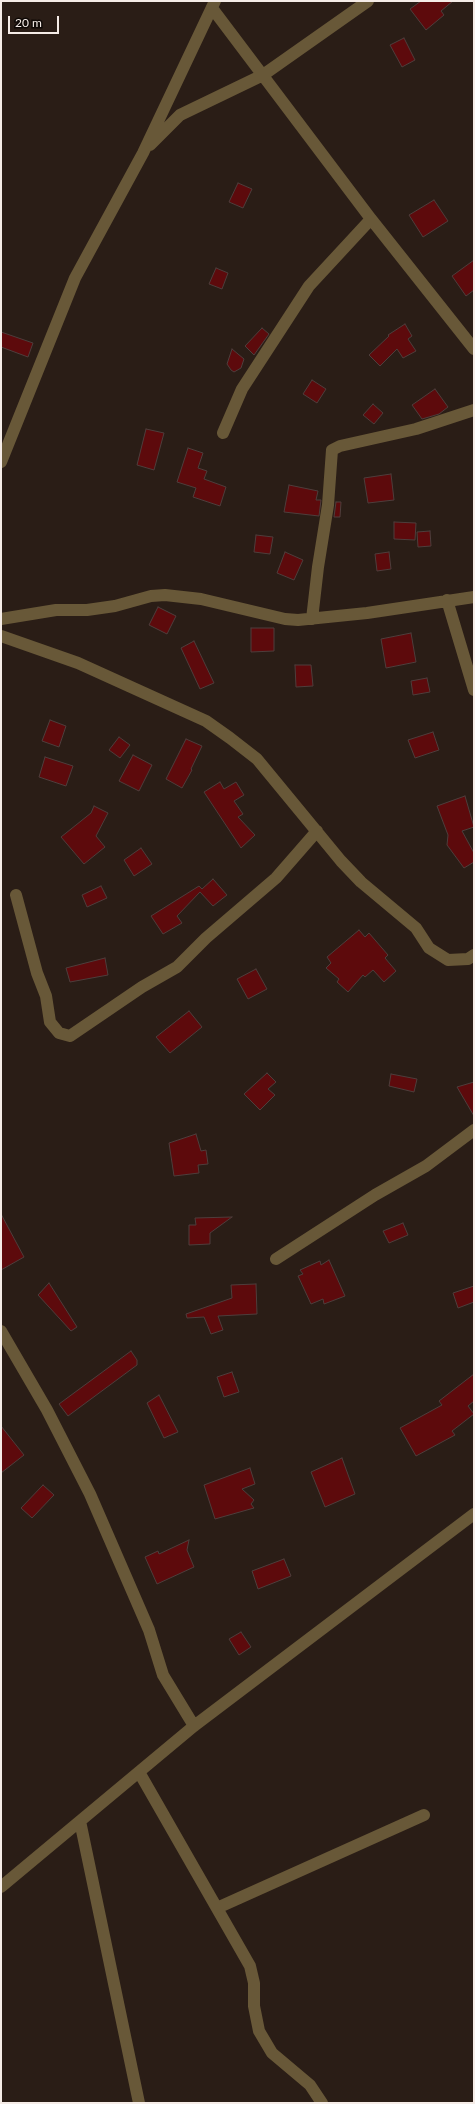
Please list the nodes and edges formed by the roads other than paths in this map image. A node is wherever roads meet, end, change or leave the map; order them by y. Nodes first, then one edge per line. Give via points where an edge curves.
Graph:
1 (368, 1) edge
2 (214, 5) edge
3 (263, 74) junction
4 (143, 153) junction
5 (371, 219) junction
6 (474, 349) edge
7 (474, 410) edge
8 (224, 433) dead end
9 (1, 462) edge
10 (474, 597) edge
11 (446, 600) junction
12 (1, 618) edge
13 (312, 619) junction
14 (1, 636) edge
15 (474, 690) edge
16 (317, 830) junction
17 (16, 895) dead end
18 (474, 955) edge
19 (474, 1130) edge
20 (276, 1259) dead end
21 (1, 1331) edge
22 (474, 1514) edge
23 (194, 1726) junction
24 (139, 1772) junction
25 (424, 1815) dead end
26 (80, 1821) junction
27 (1, 1887) edge
28 (217, 1908) junction
29 (139, 2103) edge
30 (322, 2103) edge

1 - 3 street
2 - 3 street
2 - 4 street
3 - 4 street via 180,115
3 - 5 street
4 - 9 street via 75,278
5 - 6 street
5 - 8 street via 309,286 242,389
7 - 13 street via 416,429 332,450 328,505
10 - 11 street
11 - 13 street via 408,608
11 - 15 street
12 - 13 street via 56,610 101,608 165,595 220,602 285,619
14 - 16 street via 78,663 206,721 257,759
16 - 17 street via 276,878 206,938 177,967 142,987 70,1036 59,1033 50,1022 46,996 37,973
16 - 18 street via 361,882 416,928 429,948 448,960 468,959
19 - 20 street via 426,1166
21 - 23 street via 48,1410 90,1494 149,1630 162,1675
22 - 23 street
23 - 24 street
24 - 26 street
24 - 28 street
25 - 28 street
26 - 27 street
26 - 29 street
28 - 30 street via 250,1966 259,2031 272,2053 310,2085

